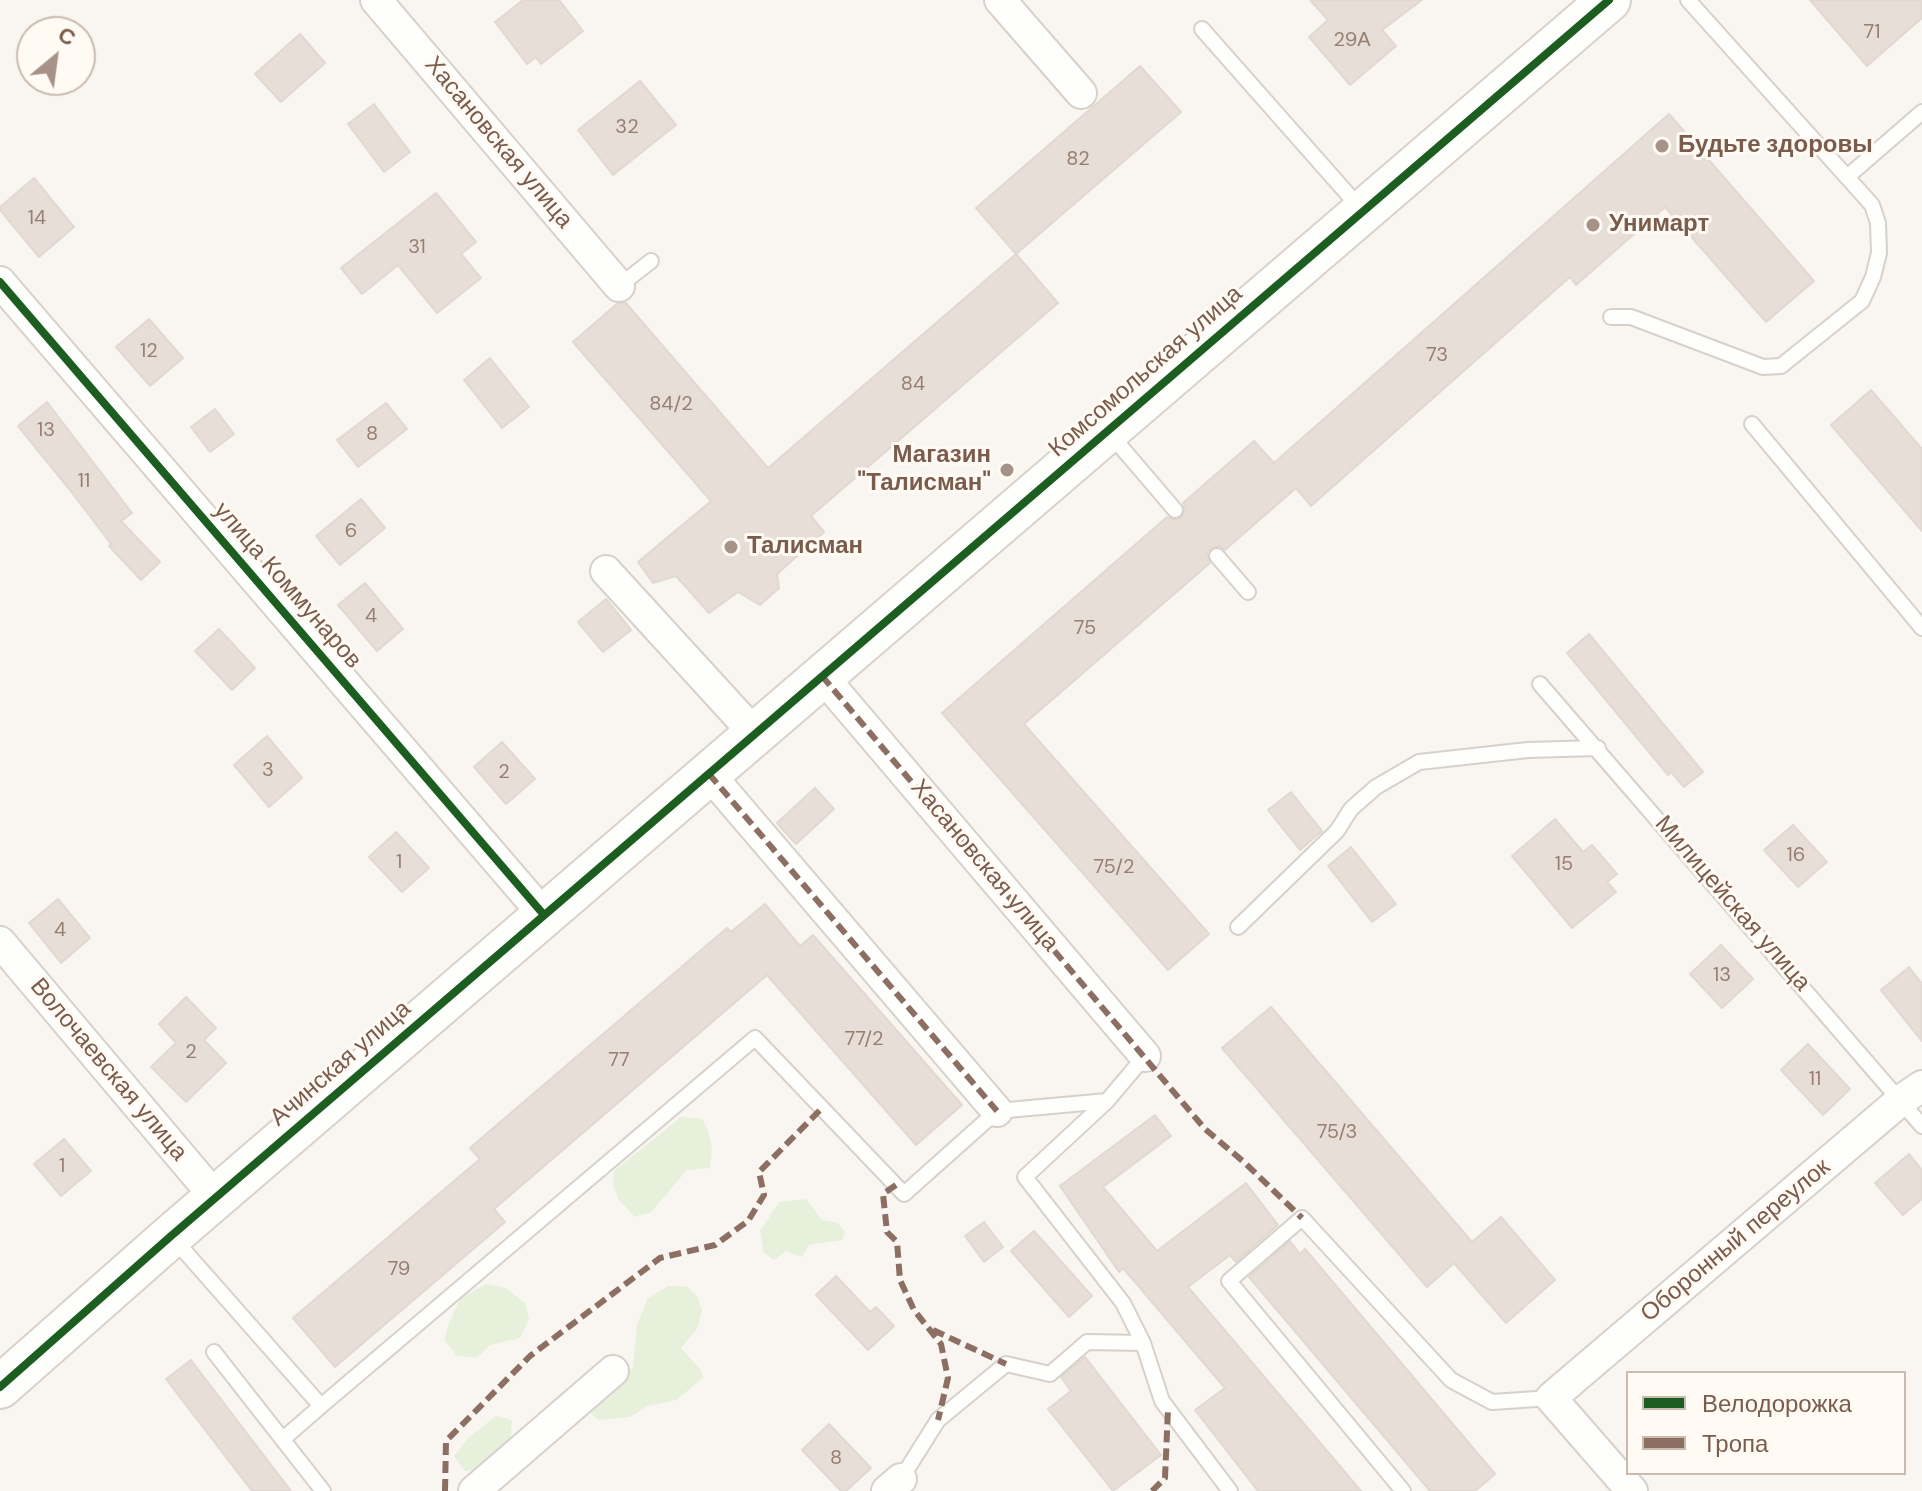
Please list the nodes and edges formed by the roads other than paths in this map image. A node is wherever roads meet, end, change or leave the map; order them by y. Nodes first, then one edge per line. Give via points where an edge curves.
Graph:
1 (376, 0) edge
2 (1000, 0) edge
3 (1688, 0) edge
4 (1588, 6) edge
5 (1202, 29) dead end
6 (1081, 93) dead end
7 (1922, 112) edge
8 (1847, 177) junction
9 (1363, 211) junction
10 (651, 261) dead end
11 (0, 282) edge
12 (619, 286) joint
13 (1611, 317) dead end
14 (1752, 424) dead end
15 (1107, 431) junction
16 (1175, 510) dead end
17 (1217, 556) dead end
18 (606, 571) dead end
19 (1248, 592) dead end
20 (1922, 628) edge
21 (822, 676) junction
22 (1540, 684) dead end
23 (755, 734) junction
24 (1598, 748) junction
25 (709, 774) junction
26 (544, 915) junction
27 (1238, 927) dead end
28 (0, 942) edge
29 (1145, 1056) joint
30 (1911, 1094) edge
31 (1107, 1101) junction
32 (997, 1111) junction
33 (1922, 1126) edge
34 (216, 1198) junction
35 (171, 1236) junction
36 (1143, 1343) junction
37 (214, 1352) dead end
38 (613, 1371) dead end
39 (0, 1387) edge
40 (1551, 1398) junction
41 (321, 1406) junction
42 (283, 1439) junction
43 (894, 1485) edge
44 (323, 1491) edge
45 (474, 1491) edge
46 (1230, 1491) edge
47 (1403, 1491) edge
48 (1632, 1491) edge

1 - 12 street, Хасановская улица
2 - 6 street
3 - 8 lane
4 - 9 street, Комсомольская улица
5 - 9 lane
7 - 8 lane
8 - 13 lane via 1872,205 1878,223 1873,277 1862,301 1781,366 1763,367 1631,317
9 - 15 street, Комсомольская улица
10 - 12 lane
11 - 26 street, улица Коммунаров
14 - 20 lane
15 - 16 lane
15 - 21 street, Комсомольская улица
17 - 19 lane
18 - 23 street
21 - 23 street, Комсомольская улица
21 - 29 street, Хасановская улица
22 - 24 lane, Милицейская улица
23 - 25 street, Комсомольская улица
24 - 27 lane via 1419,762 1351,809 1337,831
24 - 30 lane, Милицейская улица
25 - 26 street, Ачинская улица
25 - 32 street
26 - 34 street, Ачинская улица
28 - 34 street, Волочаевская улица
29 - 31 lane
30 - 33 lane, Милицейская улица
30 - 40 street, Оборонный переулок
31 - 32 lane
31 - 36 lane via 1025,1177 1123,1303
32 - 41 lane via 904,1194 755,1038
34 - 35 street, Ачинская улица
35 - 39 street, Ачинская улица
35 - 41 lane
36 - 43 lane via 1087,1342 1050,1374 1006,1364 938,1420
36 - 46 lane via 1162,1401
37 - 42 lane
38 - 45 street
40 - 47 lane via 1492,1402 1451,1380 1302,1218 1229,1281
40 - 48 street
41 - 42 lane
42 - 44 lane

